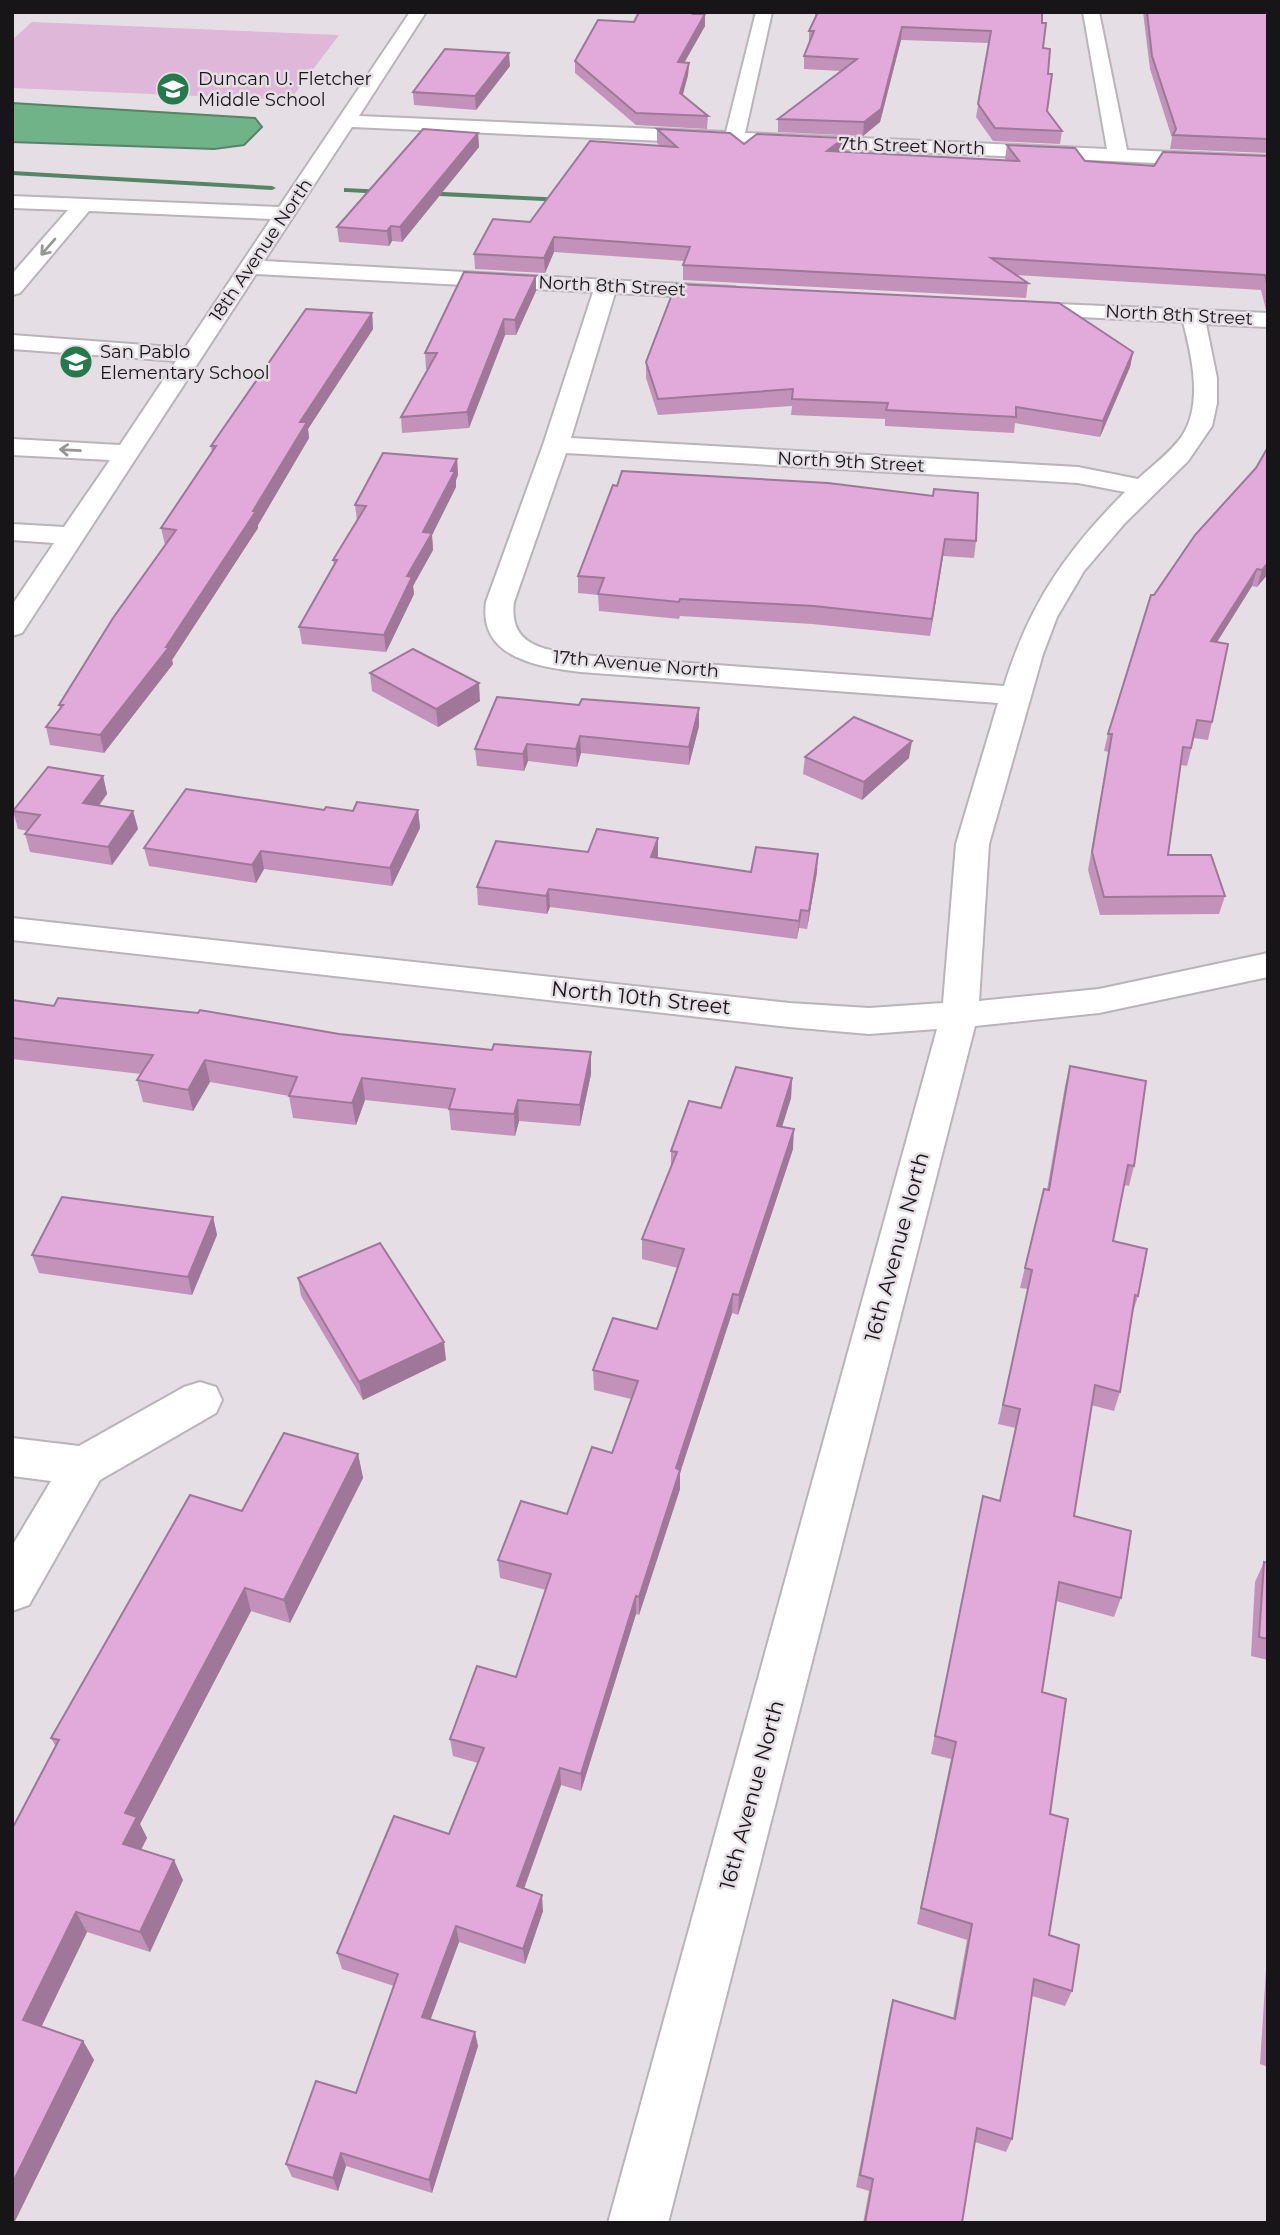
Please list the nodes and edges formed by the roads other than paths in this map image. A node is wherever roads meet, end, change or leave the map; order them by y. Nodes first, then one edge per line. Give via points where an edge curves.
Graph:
1 (418, 12) edge
2 (764, 12) edge
3 (1091, 12) edge
4 (346, 121) junction
5 (734, 139) junction
6 (1118, 155) junction
7 (1268, 162) edge
8 (12, 202) edge
9 (83, 206) junction
10 (286, 213) junction
11 (250, 267) junction
12 (606, 286) junction
13 (12, 288) edge
14 (746, 293) edge
15 (997, 306) edge
16 (1193, 316) junction
17 (1268, 320) edge
18 (12, 342) edge
19 (190, 355) junction
20 (556, 445) junction
21 (12, 447) edge
22 (128, 453) junction
23 (1144, 488) junction
24 (12, 532) edge
25 (74, 536) junction
26 (12, 627) edge
27 (1016, 696) junction
28 (12, 929) edge
29 (1268, 965) edge
30 (960, 1013) junction
31 (200, 1401) dead end
32 (12, 1457) edge
33 (84, 1466) junction
34 (12, 1590) edge
35 (638, 2223) edge

1 - 4 street, 18th Avenue North
2 - 5 street
3 - 6 street
4 - 5 street, 7th Street North
4 - 10 street, 18th Avenue North
5 - 6 street, 7th Street North
6 - 7 street, 7th Street North
8 - 9 street
9 - 10 street
9 -> 13 street
10 - 11 street, 18th Avenue North
11 - 12 street, North 8th Street
11 - 19 street, 18th Avenue North
12 - 14 street, North 8th Street
12 - 20 street, 17th Avenue North
15 - 16 street, North 8th Street
16 - 17 street, North 8th Street
16 - 23 street, 16th Avenue North via 1200,342 1203,418 1191,439
18 - 19 street
19 - 22 street, 18th Avenue North
20 - 23 street, North 9th Street via 1077,475
20 - 27 street, 17th Avenue North via 496,619 505,639 530,653 581,663
22 -> 21 street
22 - 25 street, 18th Avenue North
23 - 27 street, 16th Avenue North via 1064,578 1043,617
24 - 25 street
25 - 26 street, 18th Avenue North
27 - 30 street, 16th Avenue North via 972,851
28 - 30 street, North 10th Street via 789,1015 869,1021
29 - 30 street, North 10th Street via 1099,1001
30 - 35 street, 16th Avenue North
31 - 33 street
32 - 33 street
33 - 34 street

